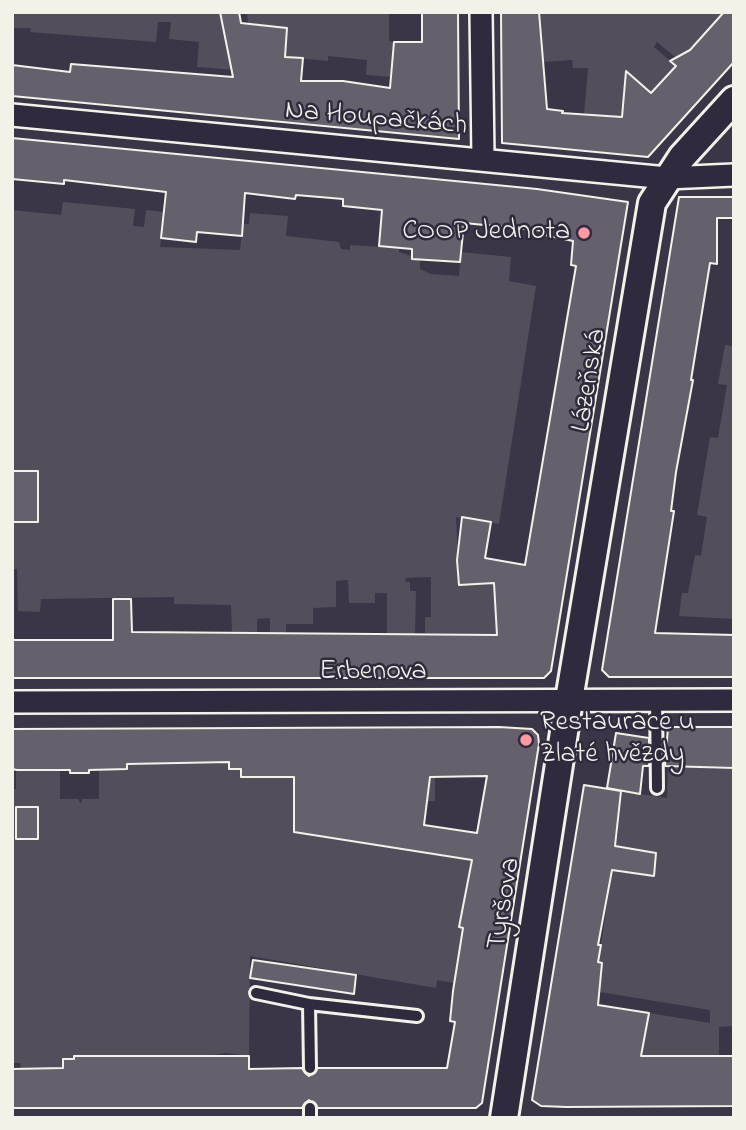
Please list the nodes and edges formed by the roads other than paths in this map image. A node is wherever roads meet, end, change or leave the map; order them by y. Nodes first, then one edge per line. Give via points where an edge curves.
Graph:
1 (481, 12) edge
2 (734, 100) edge
3 (12, 115) edge
4 (483, 158) junction
5 (734, 175) edge
6 (667, 178) junction
7 (734, 699) edge
8 (569, 700) junction
9 (656, 700) junction
10 (12, 702) edge
11 (657, 788) dead end
12 (256, 993) dead end
13 (309, 1004) junction
14 (417, 1016) dead end
15 (310, 1068) dead end
16 (504, 1118) edge

1 - 4 street
2 - 6 street, Lázeňská
3 - 4 street, Na Houpačkách
4 - 6 street, Na Houpačkách
5 - 6 street, Na Houpačkách
6 - 8 street, Lázeňská via 652,203
7 - 9 street, Erbenova
8 - 9 street, Erbenova
8 - 10 street, Erbenova
8 - 16 street, Tyršova
9 - 11 lane
12 - 13 lane
13 - 14 lane
13 - 15 lane

